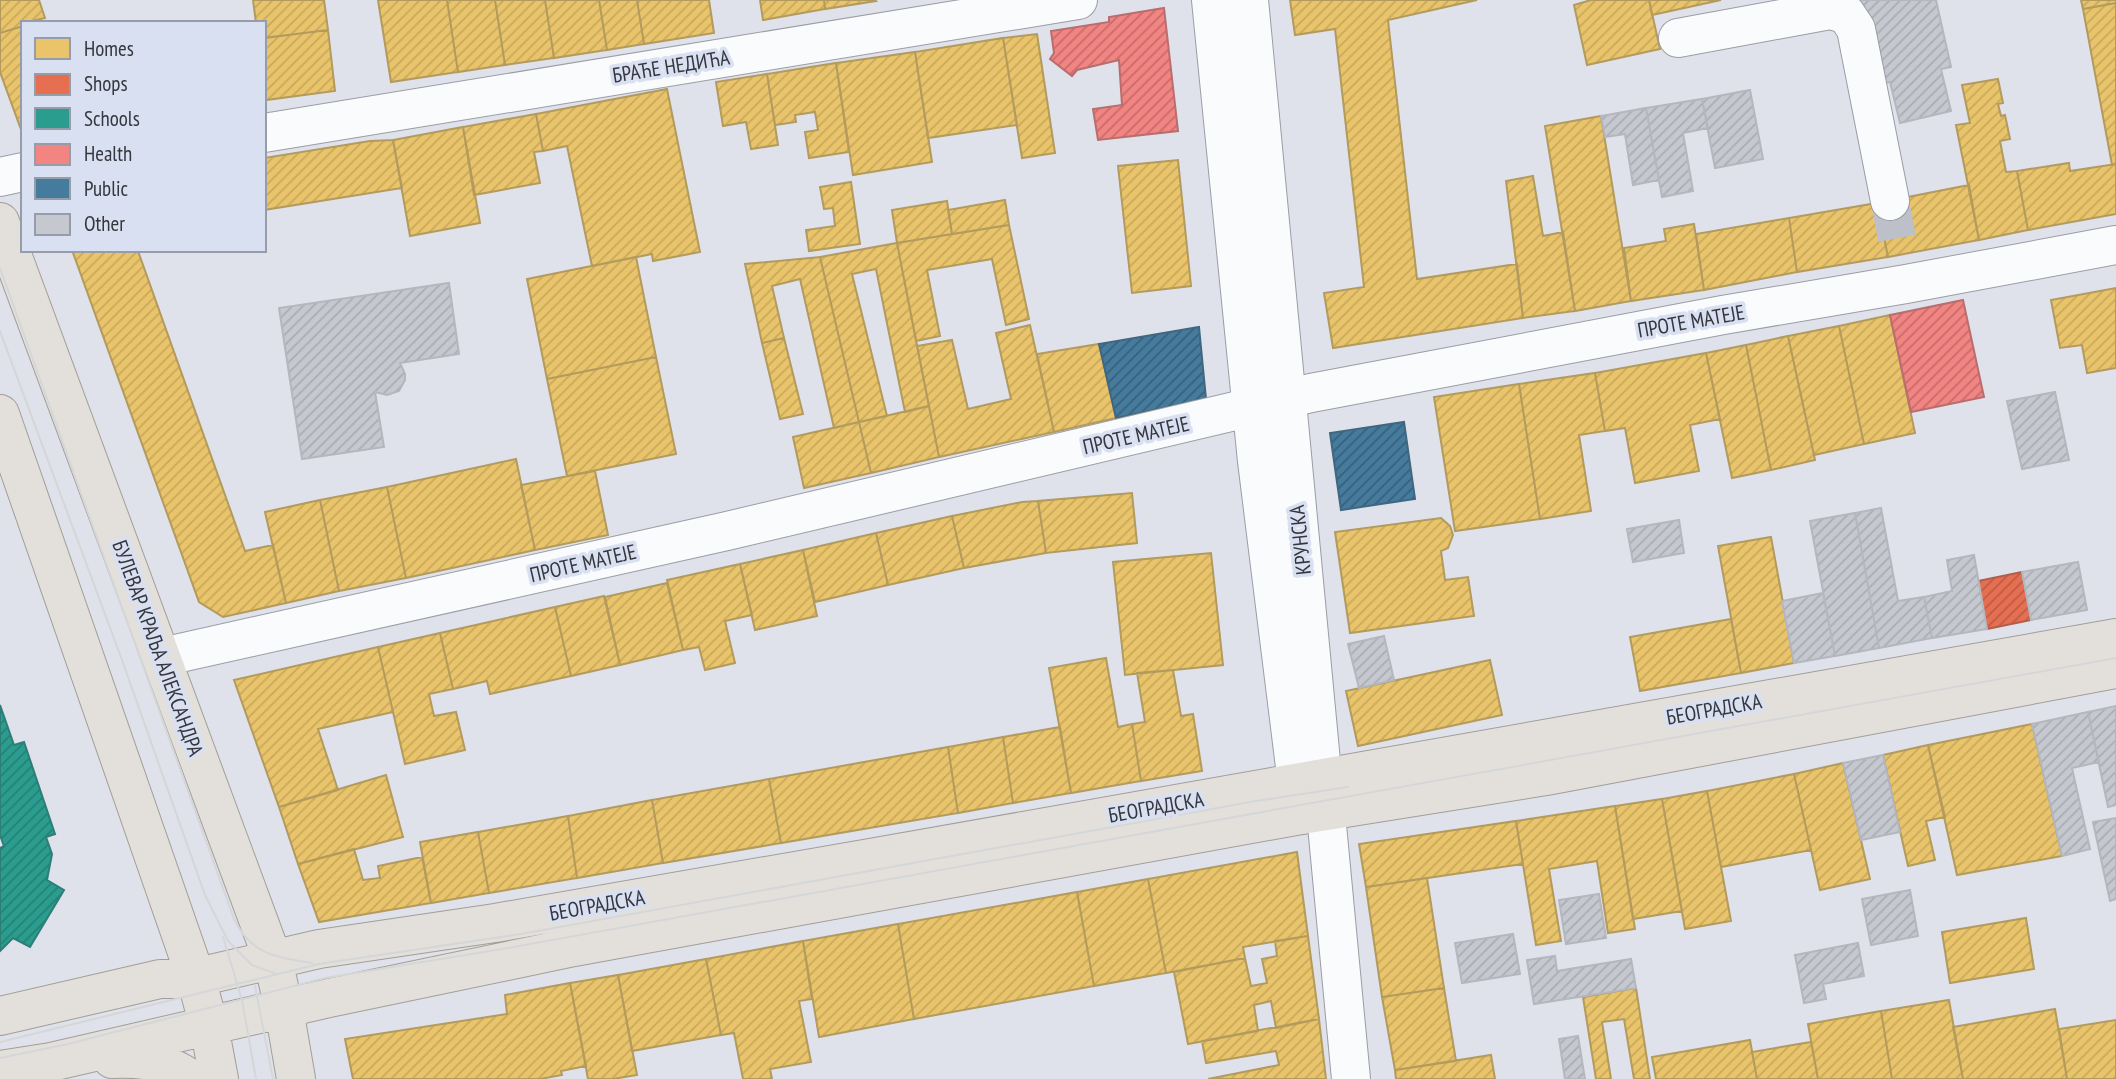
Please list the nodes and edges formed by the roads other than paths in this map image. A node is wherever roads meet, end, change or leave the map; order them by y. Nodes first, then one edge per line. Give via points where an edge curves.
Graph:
1 (1078, 0) edge
2 (1211, 0) edge
3 (1249, 0) edge
4 (1678, 38) dead end
5 (266, 133) edge
6 (21, 172) edge
7 (0, 177) edge
8 (1890, 201) tunnel mouth
9 (0, 222) edge
10 (2116, 245) edge
11 (1269, 403) junction
12 (0, 414) edge
13 (2116, 638) edge
14 (162, 657) junction
15 (2116, 669) edge
16 (1312, 796) junction
17 (273, 960) junction
18 (192, 978) junction
19 (284, 1009) junction
20 (0, 1016) edge
21 (209, 1026) junction
22 (0, 1031) edge
23 (51, 1062) junction
24 (0, 1070) edge
25 (191, 1079) edge
26 (219, 1079) edge
27 (296, 1079) edge
28 (1352, 1079) edge

1 - 5 street, БРАЋЕ НЕДИЋА
2 - 11 street, КРУНСКА
3 - 11 street, КРУНСКА
4 - 8 street via 1830,10 1846,14 1856,29
6 - 7 street
9 - 14 main road, БУЛЕВАР КРАЉА АЛЕКСАНДРА
10 - 11 street, ПРОТЕ МАТЕЈЕ via 1903,270 1723,315
11 - 14 street, ПРОТЕ МАТЕЈЕ via 727,531
11 - 16 street, КРУНСКА
12 - 18 main road
13 - 16 main road, БЕОГРАДСКА
14 - 17 main road, БУЛЕВАР КРАЉА АЛЕКСАНДРА
15 - 16 main road, БЕОГРАДСКА via 1546,776
16 - 17 main road, БЕОГРАДСКА via 319,949
16 - 19 main road, БЕОГРАДСКА
16 - 28 street, КРУНСКА
17 - 18 main road, БЕОГРАДСКА
17 - 19 main road, БУЛЕВАР КРАЉА АЛЕКСАНДРА
18 - 20 main road via 160,979
18 - 21 main road
18 - 22 main road via 163,993
19 - 21 main road, БЕОГРАДСКА
19 - 27 main road, БУЛЕВАР КРАЉА АЛЕКСАНДРА
21 - 23 main road, БЕОГРАДСКА
21 - 26 main road
23 - 24 main road
23 - 25 main road via 154,1060

